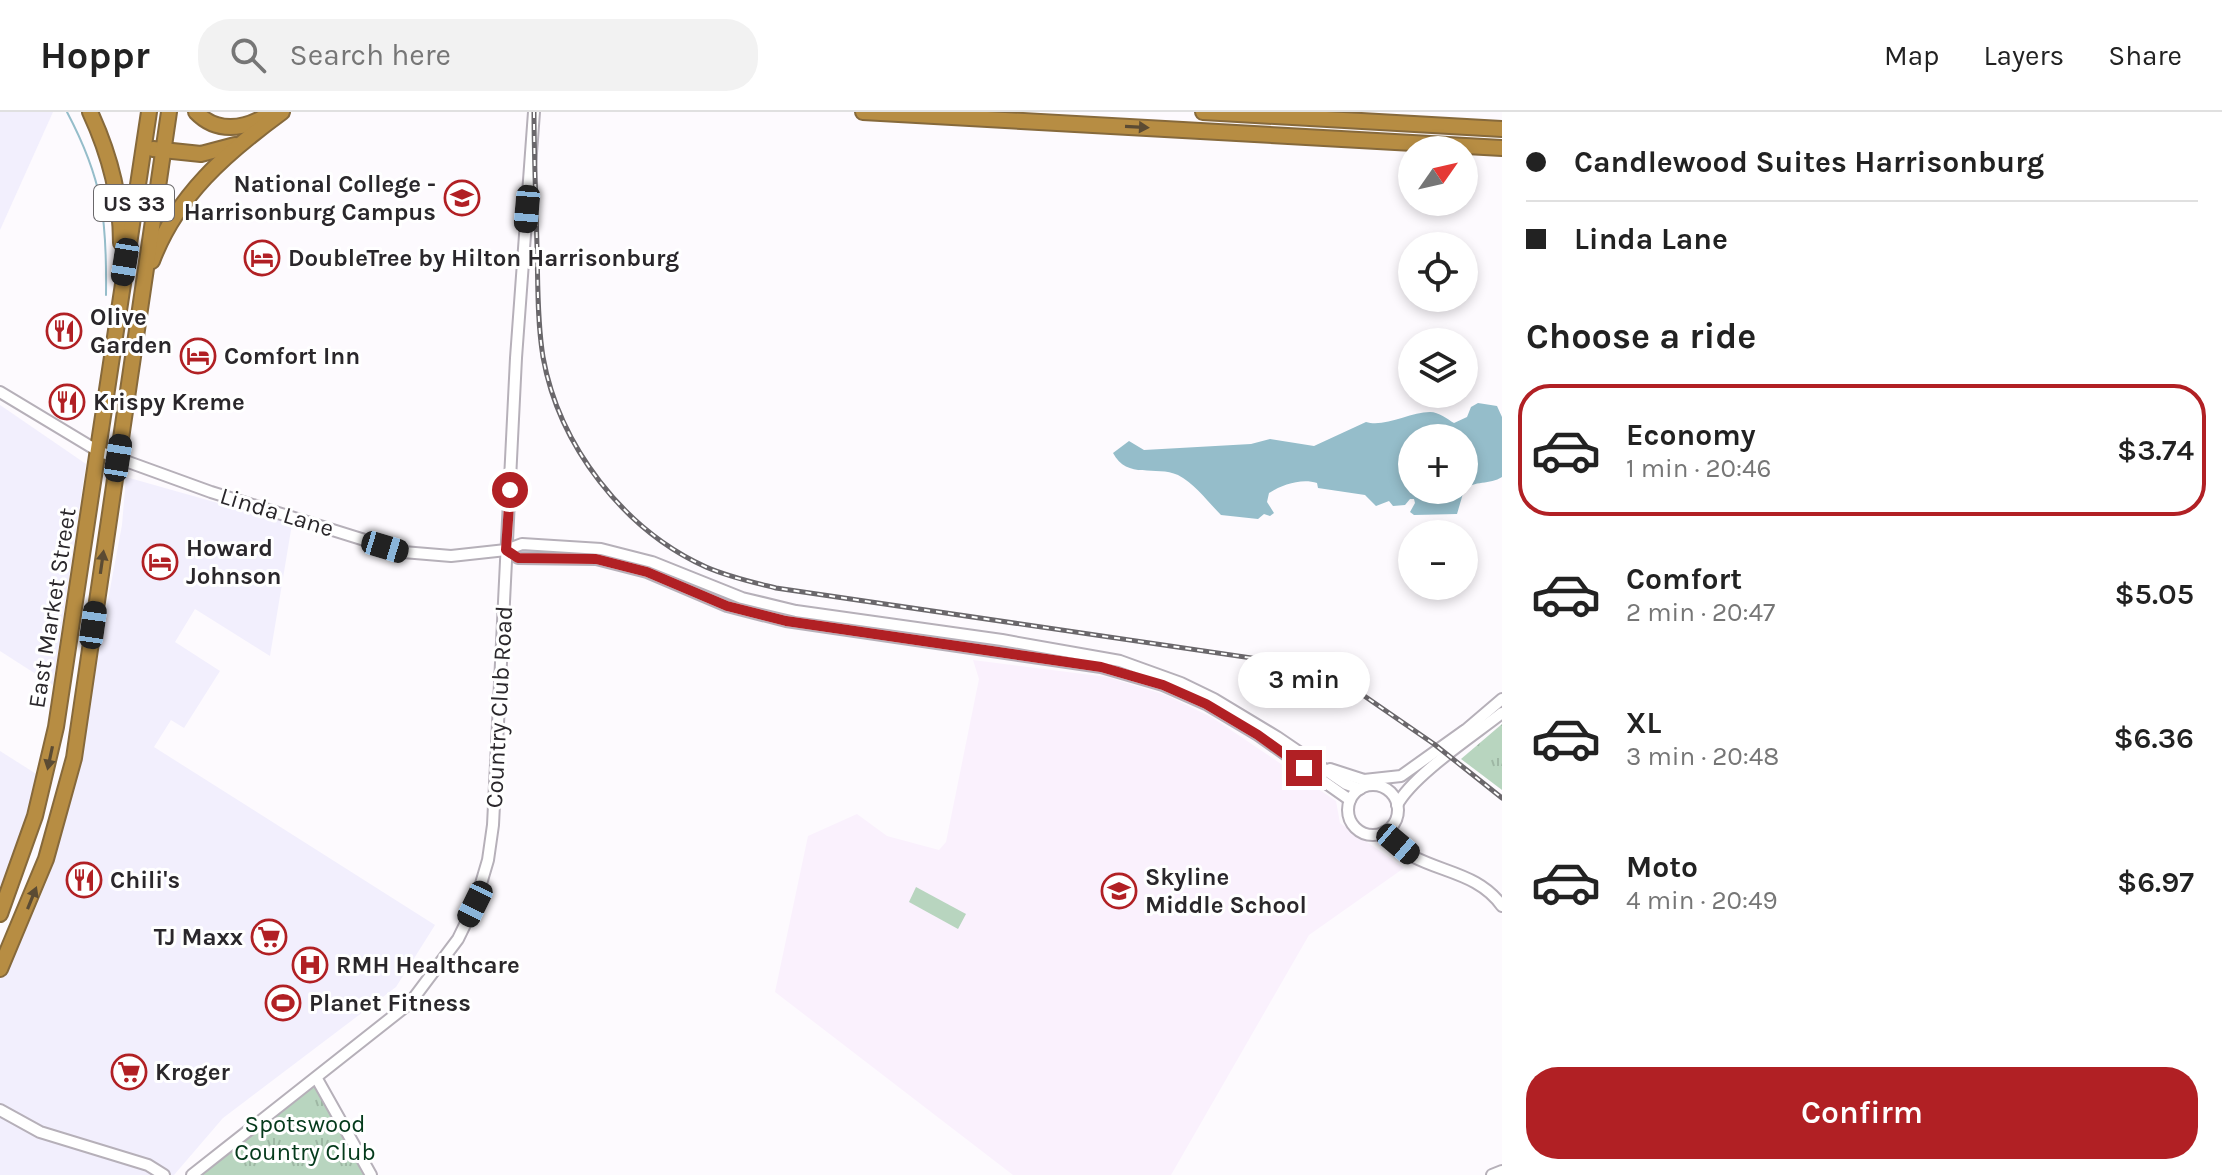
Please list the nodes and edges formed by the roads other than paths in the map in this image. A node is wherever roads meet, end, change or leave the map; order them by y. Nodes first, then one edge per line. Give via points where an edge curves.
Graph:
1 (90, 112) edge
2 (149, 112) edge
3 (169, 112) edge
4 (196, 112) edge
5 (270, 112) edge
6 (282, 112) edge
7 (534, 112) edge
8 (863, 112) edge
9 (1203, 112) edge
10 (1502, 129) edge
11 (243, 143) junction
12 (143, 147) junction
13 (1502, 148) edge
14 (162, 151) junction
15 (145, 276) junction
16 (120, 294) junction
17 (0, 392) edge
18 (98, 451) junction
19 (118, 458) junction
20 (506, 550) junction
21 (73, 621) junction
22 (66, 669) junction
23 (87, 670) junction
24 (1502, 699) edge
25 (1502, 713) edge
26 (79, 721) junction
27 (1464, 731) junction
28 (1318, 766) junction
29 (1360, 789) junction
30 (1387, 790) junction
31 (1350, 800) junction
32 (1397, 805) junction
33 (1387, 830) junction
34 (1502, 906) edge
35 (0, 914) edge
36 (0, 969) edge
37 (317, 1079) junction
38 (0, 1110) edge
39 (1502, 1171) edge
40 (164, 1175) edge
41 (192, 1175) edge
42 (371, 1175) edge
43 (1492, 1175) edge

1 - 16 highway via 118,199
2 - 12 highway, East Market Street / US 33
3 - 14 highway, East Market Street / US 33
4 - 5 highway via 217,126 238,127
6 - 11 highway
7 - 20 street, Country Club Road
8 -> 13 highway
9 - 10 highway
11 - 14 highway via 201,154
11 - 15 highway via 185,199
12 - 14 highway
12 - 16 highway, East Market Street / US 33
14 - 15 highway, East Market Street / US 33
15 - 19 highway, East Market Street / US 33
16 - 18 highway, East Market Street / US 33
17 - 18 street, Linda Lane
18 - 19 street, Linda Lane
18 - 21 highway, East Market Street / US 33
19 - 20 street, Linda Lane via 403,552 440,557
23 -> 19 highway, East Market Street / US 33
20 - 28 street, Linda Lane via 522,544 601,549 796,611 1120,661 1214,699
20 - 31 street, Linda Lane via 518,558 596,559 647,572 727,606 786,621 1101,667 1163,685 1258,735
20 - 37 street, Country Club Road via 493,825 475,904 458,939 410,1003
21 - 22 highway, East Market Street / US 33
21 - 23 highway via 78,632 76,660
22 - 26 highway via 78,681
22 -> 35 highway, East Market Street / US 33 via 35,816
23 - 26 highway, East Market Street / US 33
24 - 27 street
25 - 32 street via 1418,781
36 -> 26 highway, East Market Street / US 33 via 52,843
27 - 28 street via 1401,776 1364,780
27 - 30 street
28 - 29 street, Linda Lane
29 - 30 street
29 - 31 street
30 - 32 street
31 - 33 street via 1349,817 1359,831 1372,835
32 - 33 street via 1396,820
33 - 34 street via 1412,856 1476,881
37 - 41 street, Country Club Road
37 - 42 street
38 - 40 street via 34,1129 148,1165
39 - 43 street

